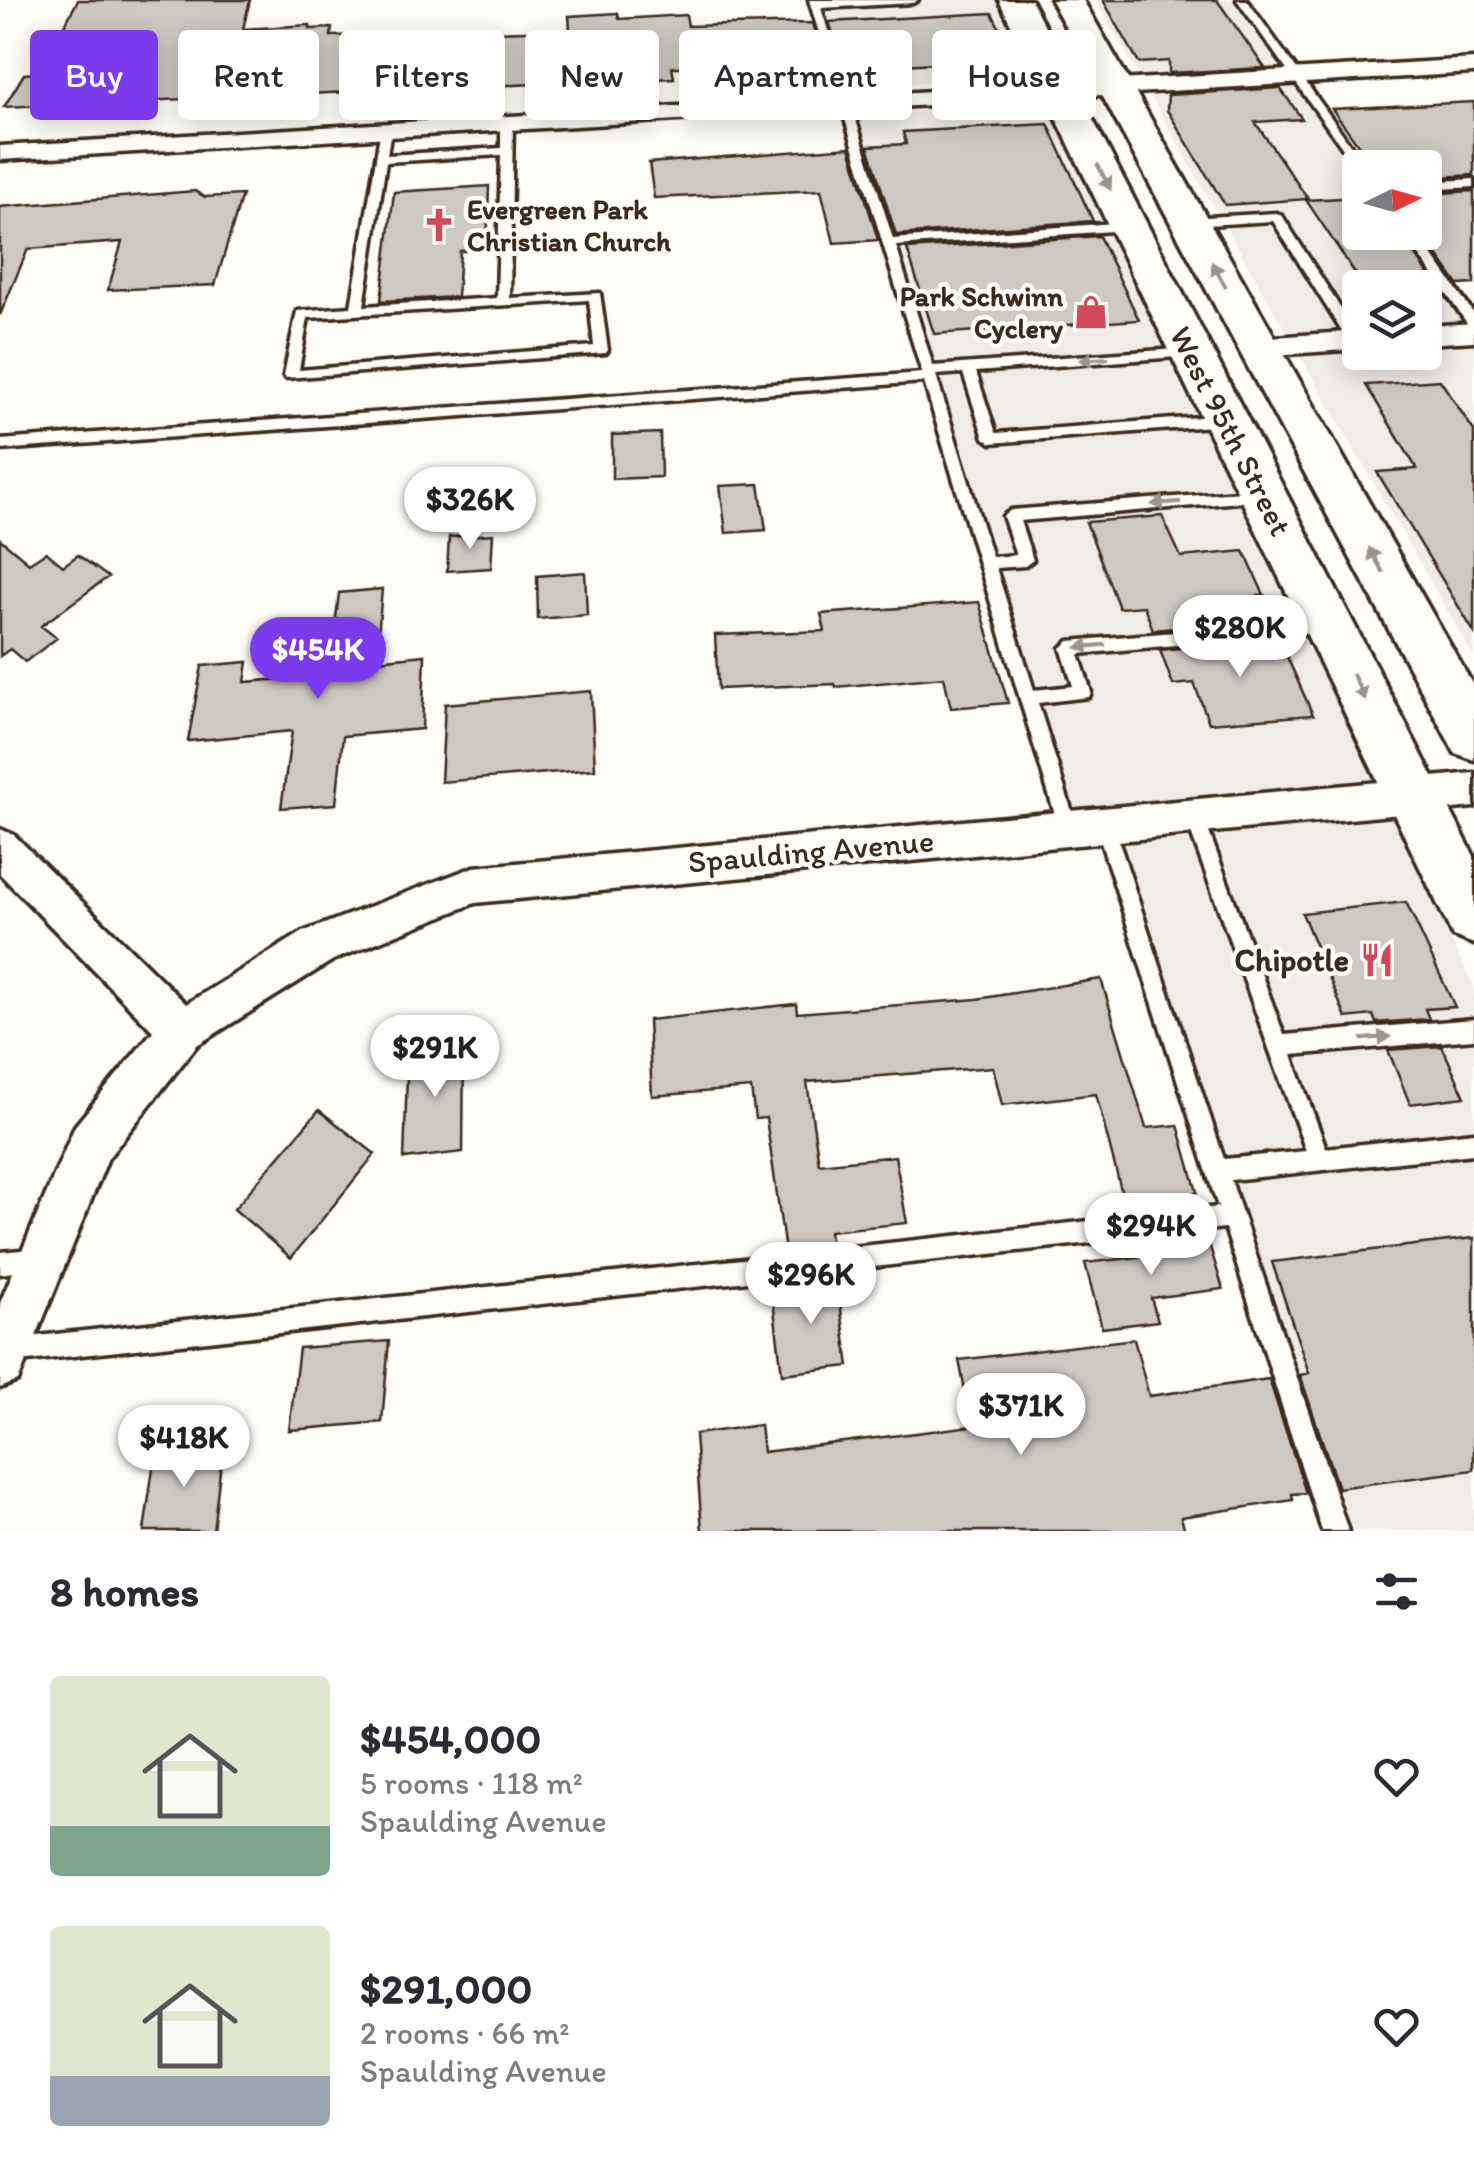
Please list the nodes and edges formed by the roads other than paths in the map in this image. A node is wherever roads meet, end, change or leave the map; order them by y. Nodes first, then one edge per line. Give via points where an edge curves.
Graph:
1 (913, 0) edge
2 (1015, 0) edge
3 (1067, 0) edge
4 (1242, 0) edge
5 (815, 2) edge
6 (824, 30) edge
7 (1030, 30) edge
8 (1474, 66) edge
9 (1296, 76) junction
10 (1115, 87) junction
11 (1096, 88) edge
12 (679, 113) edge
13 (851, 120) edge
14 (1075, 120) edge
15 (507, 123) junction
16 (384, 130) junction
17 (1349, 150) edge
18 (506, 151) junction
19 (0, 153) edge
20 (380, 158) junction
21 (1474, 183) edge
22 (1442, 185) edge
23 (1190, 222) junction
24 (1128, 226) junction
25 (889, 243) junction
26 (1422, 250) edge
27 (503, 302) junction
28 (357, 311) junction
29 (1342, 317) edge
30 (1474, 324) edge
31 (1474, 332) edge
32 (1442, 334) edge
33 (1342, 341) edge
34 (1258, 347) junction
35 (1191, 352) junction
36 (968, 368) junction
37 (929, 374) junction
38 (1225, 420) junction
39 (0, 445) edge
40 (1263, 495) junction
41 (987, 563) junction
42 (1328, 625) junction
43 (1028, 697) junction
44 (1474, 737) edge
45 (1474, 790) edge
46 (1413, 796) junction
47 (1194, 816) junction
48 (1086, 826) junction
49 (0, 847) edge
50 (1474, 916) edge
51 (1474, 1028) edge
52 (182, 1030) junction
53 (1278, 1046) junction
54 (1474, 1143) edge
55 (1320, 1160) junction
56 (1217, 1171) junction
57 (1232, 1216) junction
58 (21, 1261) edge
59 (1, 1357) edge
60 (1334, 1531) edge

1 - 5 lane
2 - 7 main road, West 95th Street
3 - 10 main road, West 95th Street
4 - 9 lane
5 - 6 lane
8 - 9 street
9 - 10 street
9 - 17 lane
10 - 11 street
10 - 23 main road, West 95th Street
12 - 15 street
13 - 25 lane
14 -> 24 main road, West 95th Street
15 - 16 street
15 - 18 lane
16 - 19 street
16 - 20 lane
18 - 20 lane
18 - 27 lane
20 - 28 lane
21 - 22 lane
23 - 29 lane via 1277,216
34 -> 23 main road, West 95th Street
24 - 25 lane
24 - 35 main road, West 95th Street
25 - 37 lane
26 - 30 lane
27 - 28 lane
27 - 28 lane via 596,296 601,350 291,375 302,314
31 - 32 street
33 - 34 street
44 -> 34 main road, West 95th Street
35 -> 36 lane
35 - 38 main road, West 95th Street
36 - 37 lane
36 - 38 lane via 991,438
37 - 39 lane
37 - 41 lane
38 - 40 main road, West 95th Street
40 -> 41 lane via 1011,516 1025,560
40 - 42 main road, West 95th Street
41 - 43 lane
42 -> 43 lane via 1069,648 1084,692
42 -> 46 main road, West 95th Street
43 - 48 lane
45 - 46 street, Spaulding Avenue
46 - 47 street, Spaulding Avenue
46 - 50 main road, West 95th Street
47 - 48 street, Spaulding Avenue
47 - 53 lane
48 - 52 street, Spaulding Avenue via 474,885 318,946
48 - 56 lane
49 - 52 street
53 -> 51 lane
52 - 58 street, Spaulding Avenue via 90,1142
53 - 55 lane
54 - 55 lane
55 - 56 lane
56 - 57 lane
57 - 59 lane
57 - 60 lane
58 - 59 street, Spaulding Avenue

